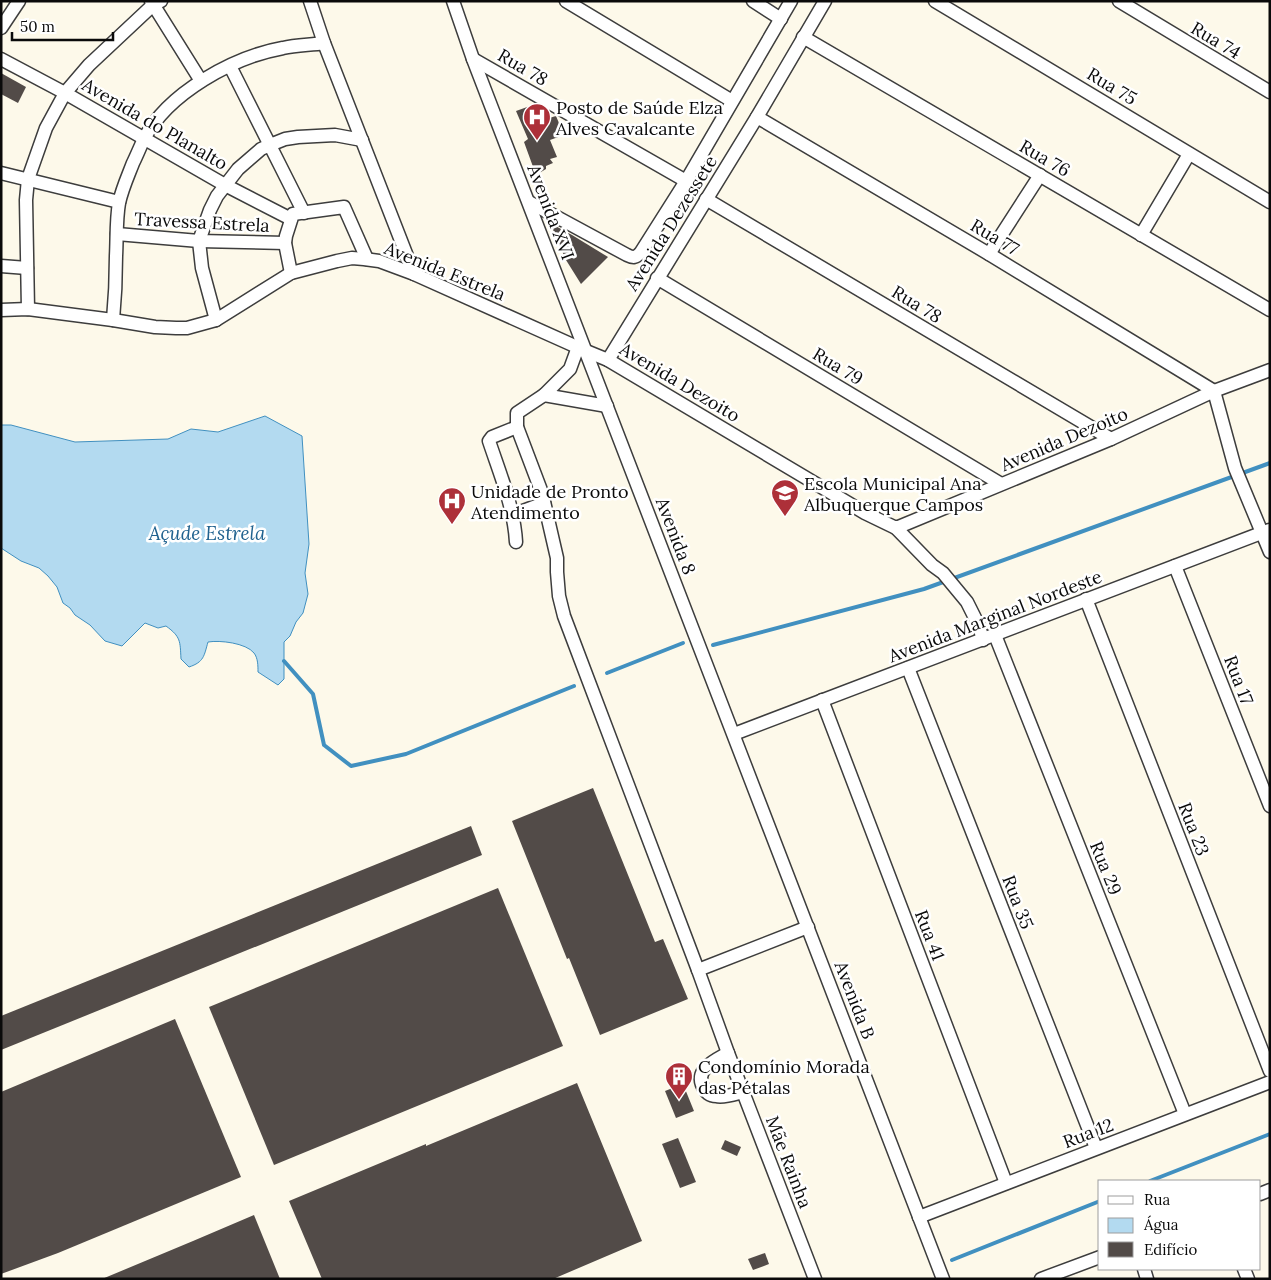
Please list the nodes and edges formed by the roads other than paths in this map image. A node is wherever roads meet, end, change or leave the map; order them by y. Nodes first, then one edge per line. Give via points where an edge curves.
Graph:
1 (19, 1) edge
2 (310, 1) edge
3 (453, 1) edge
4 (566, 1) edge
5 (752, 1) edge
6 (791, 1) edge
7 (825, 1) edge
8 (935, 1) edge
9 (1119, 1) edge
10 (155, 3) edge
11 (781, 19) junction
12 (1, 28) edge
13 (803, 37) junction
14 (324, 43) junction
15 (1, 59) edge
16 (473, 59) junction
17 (230, 66) junction
18 (201, 81) junction
19 (1270, 92) edge
20 (65, 93) junction
21 (732, 101) junction
22 (757, 117) junction
23 (144, 138) junction
24 (362, 140) junction
25 (270, 145) junction
26 (1189, 154) junction
27 (1, 173) edge
28 (1040, 175) junction
29 (28, 179) junction
30 (686, 181) junction
31 (225, 185) junction
32 (706, 199) junction
33 (119, 202) junction
34 (529, 202) junction
35 (1270, 202) edge
36 (304, 213) junction
37 (291, 219) junction
38 (117, 234) junction
39 (1142, 235) junction
40 (198, 241) junction
41 (285, 244) junction
42 (989, 254) junction
43 (367, 259) junction
44 (1, 266) edge
45 (27, 268) junction
46 (291, 273) junction
47 (414, 274) junction
48 (657, 278) junction
49 (28, 309) junction
50 (1, 310) edge
51 (1270, 310) edge
52 (113, 320) junction
53 (216, 320) junction
54 (582, 349) junction
55 (608, 360) junction
56 (1270, 370) edge
57 (1214, 391) junction
58 (544, 396) junction
59 (607, 406) junction
60 (518, 427) junction
61 (1111, 439) junction
62 (1001, 484) junction
63 (544, 503) junction
64 (512, 511) junction
65 (896, 528) junction
66 (1266, 532) edge
67 (516, 542) dead end
68 (1270, 552) edge
69 (1175, 566) junction
70 (1086, 599) junction
71 (989, 638) junction
72 (908, 668) junction
73 (822, 700) junction
74 (734, 734) junction
75 (1270, 806) edge
76 (808, 927) junction
77 (698, 970) junction
78 (728, 1053) junction
79 (1270, 1071) edge
80 (1270, 1082) edge
81 (743, 1092) junction
82 (1185, 1114) junction
83 (1096, 1148) junction
84 (1006, 1183) junction
85 (918, 1216) junction
86 (1098, 1258) edge
87 (1043, 1278) edge
88 (815, 1279) edge
89 (943, 1279) edge

1 - 12 street
2 - 14 street
3 - 16 street, Avenida XVI
4 - 21 street
5 - 11 street
6 - 11 street, Avenida Dezessete
7 - 13 street, Avenida Dezessete
8 - 26 street, Rua 75
9 - 19 street, Rua 74
10 - 18 street
10 - 20 street
11 - 21 street, Avenida Dezessete
13 - 22 street, Avenida Dezessete
13 - 28 street, Rua 76
14 - 17 street via 283,48
14 - 24 street
15 - 20 street, Avenida do Planalto
16 - 30 street, Rua 78
16 - 34 street, Avenida XVI
17 - 18 street
17 - 25 street
18 - 23 street via 178,98
20 - 23 street, Avenida do Planalto
20 - 29 street via 46,128
21 - 30 street, Avenida Dezessete
22 - 32 street, Avenida Dezessete
22 - 42 street, Rua 77
23 - 31 street, Avenida do Planalto
23 - 33 street
24 - 25 street via 335,135 298,137
24 - 47 street
25 - 31 street via 244,163
25 - 36 street
26 - 35 street, Rua 75
26 - 39 street
27 - 29 street
28 - 39 street, Rua 76
28 - 42 street
29 - 33 street
29 - 45 street
30 - 34 street, Avenida Dezessete via 641,252 632,257
31 - 37 street, Avenida do Planalto
31 - 40 street via 210,210
32 - 48 street, Avenida Dezessete
32 - 61 street, Rua 78
33 - 38 street
34 - 54 street, Avenida XVI
36 - 37 street via 293,214
36 - 43 street via 344,207
37 - 41 street
38 - 40 street, Travessa Estrela
38 - 52 street
39 - 51 street, Rua 76
40 - 41 street, Travessa Estrela
40 - 53 street
41 - 46 street
42 - 57 street, Rua 77
43 - 46 street, Avenida Estrela via 352,258
43 - 47 street, Avenida Estrela
44 - 45 street
45 - 49 street
46 - 53 street, Avenida Estrela
47 - 54 street, Avenida Estrela
48 - 55 street, Avenida Dezessete
48 - 62 street, Rua 79
49 - 50 street, Avenida Estrela
49 - 52 street, Avenida Estrela
52 - 53 street, Avenida Estrela via 176,328
54 - 55 street, Avenida Dezoito
54 - 58 street via 570,369
54 - 59 street, Avenida 8
55 - 65 street, Avenida Dezoito via 865,513
56 - 57 street, Avenida Dezoito
57 - 61 street, Avenida Dezoito
57 - 66 street via 1235,468
58 - 59 street
58 - 60 street via 516,412
59 - 74 street, Avenida 8
60 - 63 street, Mãe Rainha
60 - 64 street via 489,441
61 - 62 street, Avenida Dezoito
62 - 65 street, Avenida Dezoito
63 - 64 street via 520,512
63 - 77 street, Mãe Rainha via 557,558 559,596 564,616
64 - 67 street
65 - 71 street, Rua 29 via 943,573 967,602
66 - 68 street
66 - 69 street, Avenida Marginal Nordeste
69 - 70 street, Avenida Marginal Nordeste
69 - 75 street, Rua 17
70 - 71 street, Avenida Marginal Nordeste
70 - 79 street, Rua 23
71 - 72 street, Avenida Marginal Nordeste
71 - 82 street, Rua 29
72 - 73 street, Avenida Marginal Nordeste
72 - 83 street, Rua 35
73 - 74 street, Avenida Marginal Nordeste
73 - 84 street, Rua 41
74 - 76 street, Avenida B
76 - 77 street
76 - 85 street, Avenida B
77 - 78 street, Mãe Rainha
78 - 81 street, Mãe Rainha
78 - 81 street via 704,1069 701,1078 703,1088 719,1097
80 - 82 street, Rua 12
81 - 88 street, Mãe Rainha
82 - 83 street, Rua 12
83 - 84 street, Rua 12
84 - 85 street, Rua 12
85 - 89 street, Avenida B
86 - 87 street

